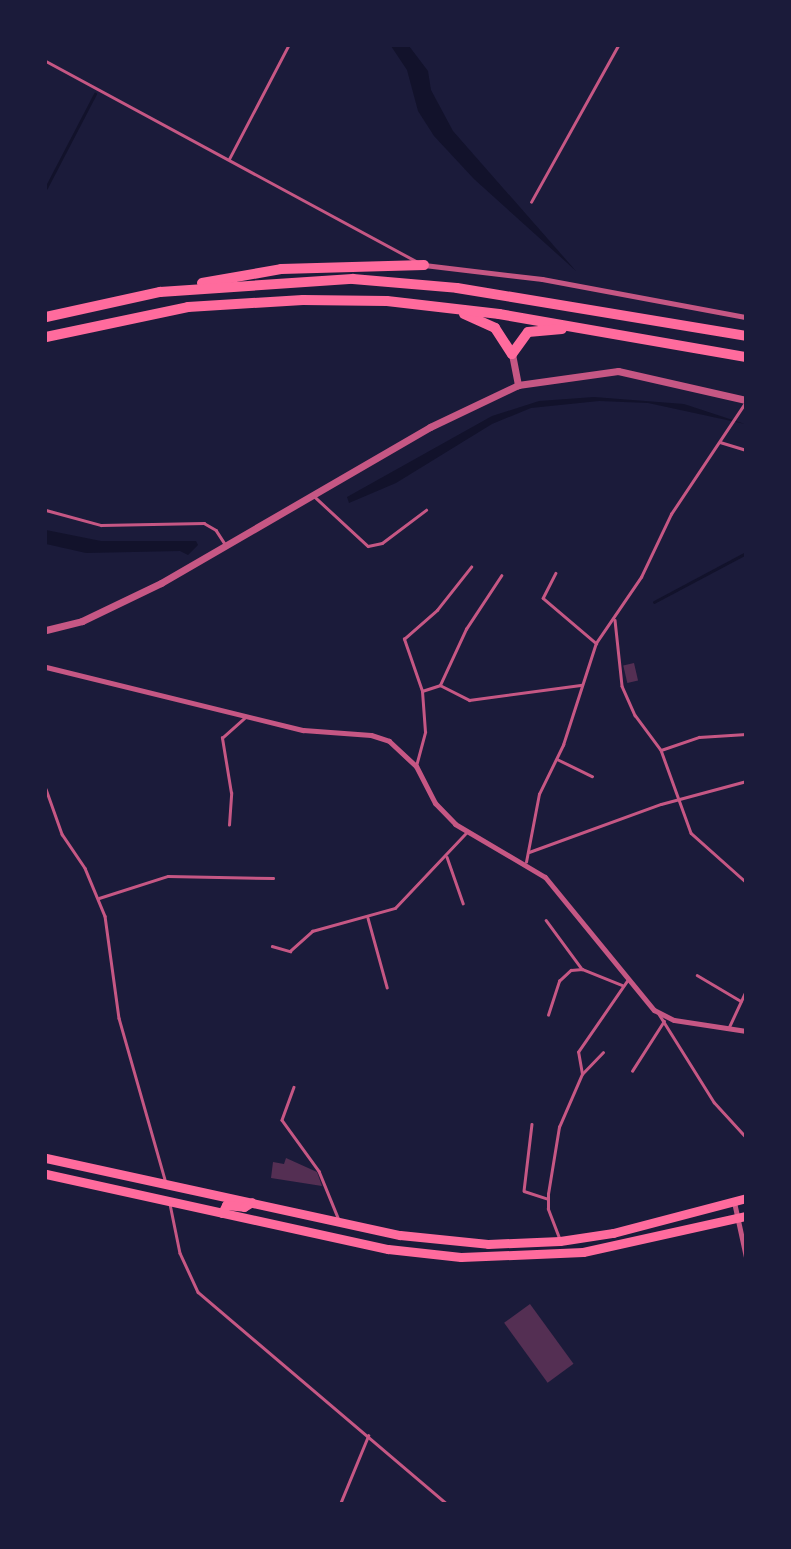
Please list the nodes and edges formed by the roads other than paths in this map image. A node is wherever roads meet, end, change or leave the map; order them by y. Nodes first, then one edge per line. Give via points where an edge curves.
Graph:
1 (288, 46) edge
2 (618, 46) edge
3 (46, 61) edge
4 (229, 159) junction
5 (531, 202) dead end
6 (424, 265) junction
7 (160, 292) junction
8 (443, 307) junction
9 (46, 317) edge
10 (746, 317) edge
11 (603, 331) junction
12 (746, 336) edge
13 (46, 337) edge
14 (512, 354) junction
15 (746, 357) edge
16 (518, 385) junction
17 (746, 401) edge
18 (720, 442) junction
19 (746, 450) edge
20 (313, 495) junction
21 (46, 510) edge
22 (426, 510) dead end
23 (225, 544) junction
24 (471, 567) dead end
25 (556, 573) dead end
26 (501, 576) dead end
27 (614, 617) junction
28 (46, 630) edge
29 (596, 643) junction
30 (46, 667) edge
31 (440, 685) junction
32 (582, 685) junction
33 (422, 691) junction
34 (246, 715) junction
35 (746, 734) edge
36 (661, 750) junction
37 (557, 759) junction
38 (416, 766) junction
39 (592, 776) dead end
40 (746, 780) edge
41 (46, 789) edge
42 (682, 800) junction
43 (229, 825) dead end
44 (466, 833) junction
45 (529, 852) junction
46 (447, 857) junction
47 (526, 862) junction
48 (273, 878) dead end
49 (746, 882) edge
50 (99, 898) junction
51 (463, 903) dead end
52 (368, 918) junction
53 (546, 920) dead end
54 (272, 946) dead end
55 (582, 969) junction
56 (697, 975) dead end
57 (624, 983) junction
58 (387, 987) dead end
59 (746, 991) edge
60 (741, 1001) junction
61 (659, 1014) junction
62 (548, 1015) dead end
63 (664, 1021) junction
64 (729, 1027) junction
65 (746, 1031) edge
66 (603, 1052) dead end
67 (632, 1071) dead end
68 (582, 1074) junction
69 (294, 1087) dead end
70 (532, 1124) dead end
71 (746, 1137) edge
72 (46, 1158) edge
73 (46, 1174) edge
74 (166, 1185) junction
75 (746, 1198) edge
76 (548, 1199) junction
77 (169, 1202) junction
78 (252, 1202) junction
79 (734, 1202) junction
80 (222, 1213) junction
81 (742, 1217) edge
82 (339, 1220) junction
83 (560, 1241) junction
84 (746, 1258) edge
85 (368, 1436) junction
86 (340, 1503) edge
87 (447, 1503) edge

1 - 4 lane
2 - 5 lane
3 - 4 lane
4 - 6 lane
6 - 7 highway via 281,269
6 - 10 street via 542,279
7 - 9 highway
7 - 12 highway via 300,279 391,280
8 - 11 highway
8 - 13 highway via 387,301 246,301 140,314
8 - 14 highway via 495,328
11 - 14 highway via 536,330 522,337
11 - 15 highway
14 - 16 street
16 - 17 street via 618,371
16 - 20 street via 452,414
17 - 18 lane
18 - 19 lane
18 - 27 lane via 671,514 648,564
20 - 22 lane via 368,546 382,543
20 - 23 street
21 - 23 lane via 101,525 204,523 216,530
23 - 28 street via 116,606
24 - 33 lane via 437,610 404,639
25 - 29 lane via 543,598
26 - 31 lane via 470,620
27 - 29 lane
27 - 36 lane via 622,686 635,715
29 - 32 lane
30 - 34 street
31 - 32 lane via 469,700
31 - 33 lane
32 - 37 lane
33 - 38 lane via 425,732
34 - 38 street via 313,732 380,737
34 - 43 lane via 222,738 231,793
35 - 36 lane via 699,737
36 - 42 lane
37 - 39 lane
37 - 45 lane via 539,794
38 - 44 street via 435,803
40 - 42 lane
41 - 50 lane via 62,834
42 - 45 lane
42 - 49 lane via 694,837
44 - 46 lane
44 - 47 street
45 - 47 lane
46 - 51 lane
46 - 52 lane via 395,908
47 - 57 street via 554,888
48 - 50 lane via 168,876
50 - 74 lane via 108,930 119,1018
52 - 54 lane via 312,931 290,951
52 - 58 lane
53 - 55 lane
55 - 57 lane
55 - 62 lane via 562,976
56 - 60 lane
57 - 61 street
57 - 68 lane via 578,1052
59 - 60 lane
60 - 64 lane
61 - 63 lane
61 - 64 street
63 - 67 lane
63 - 71 lane via 714,1102
64 - 65 street
66 - 68 lane
68 - 76 lane via 559,1127
69 - 82 lane via 282,1120 319,1171
70 - 76 lane via 524,1191
72 - 74 main road
73 - 77 main road
74 - 77 lane
74 - 78 main road
75 - 79 main road
76 - 83 lane
77 - 80 main road
77 - 85 lane via 180,1253 198,1292
78 - 80 main road via 241,1207 226,1205
78 - 82 main road
79 - 81 street
79 - 83 main road via 613,1233
80 - 81 main road via 388,1249 491,1258 583,1252
81 - 84 street
82 - 83 main road via 445,1240
85 - 86 lane
85 - 87 lane

